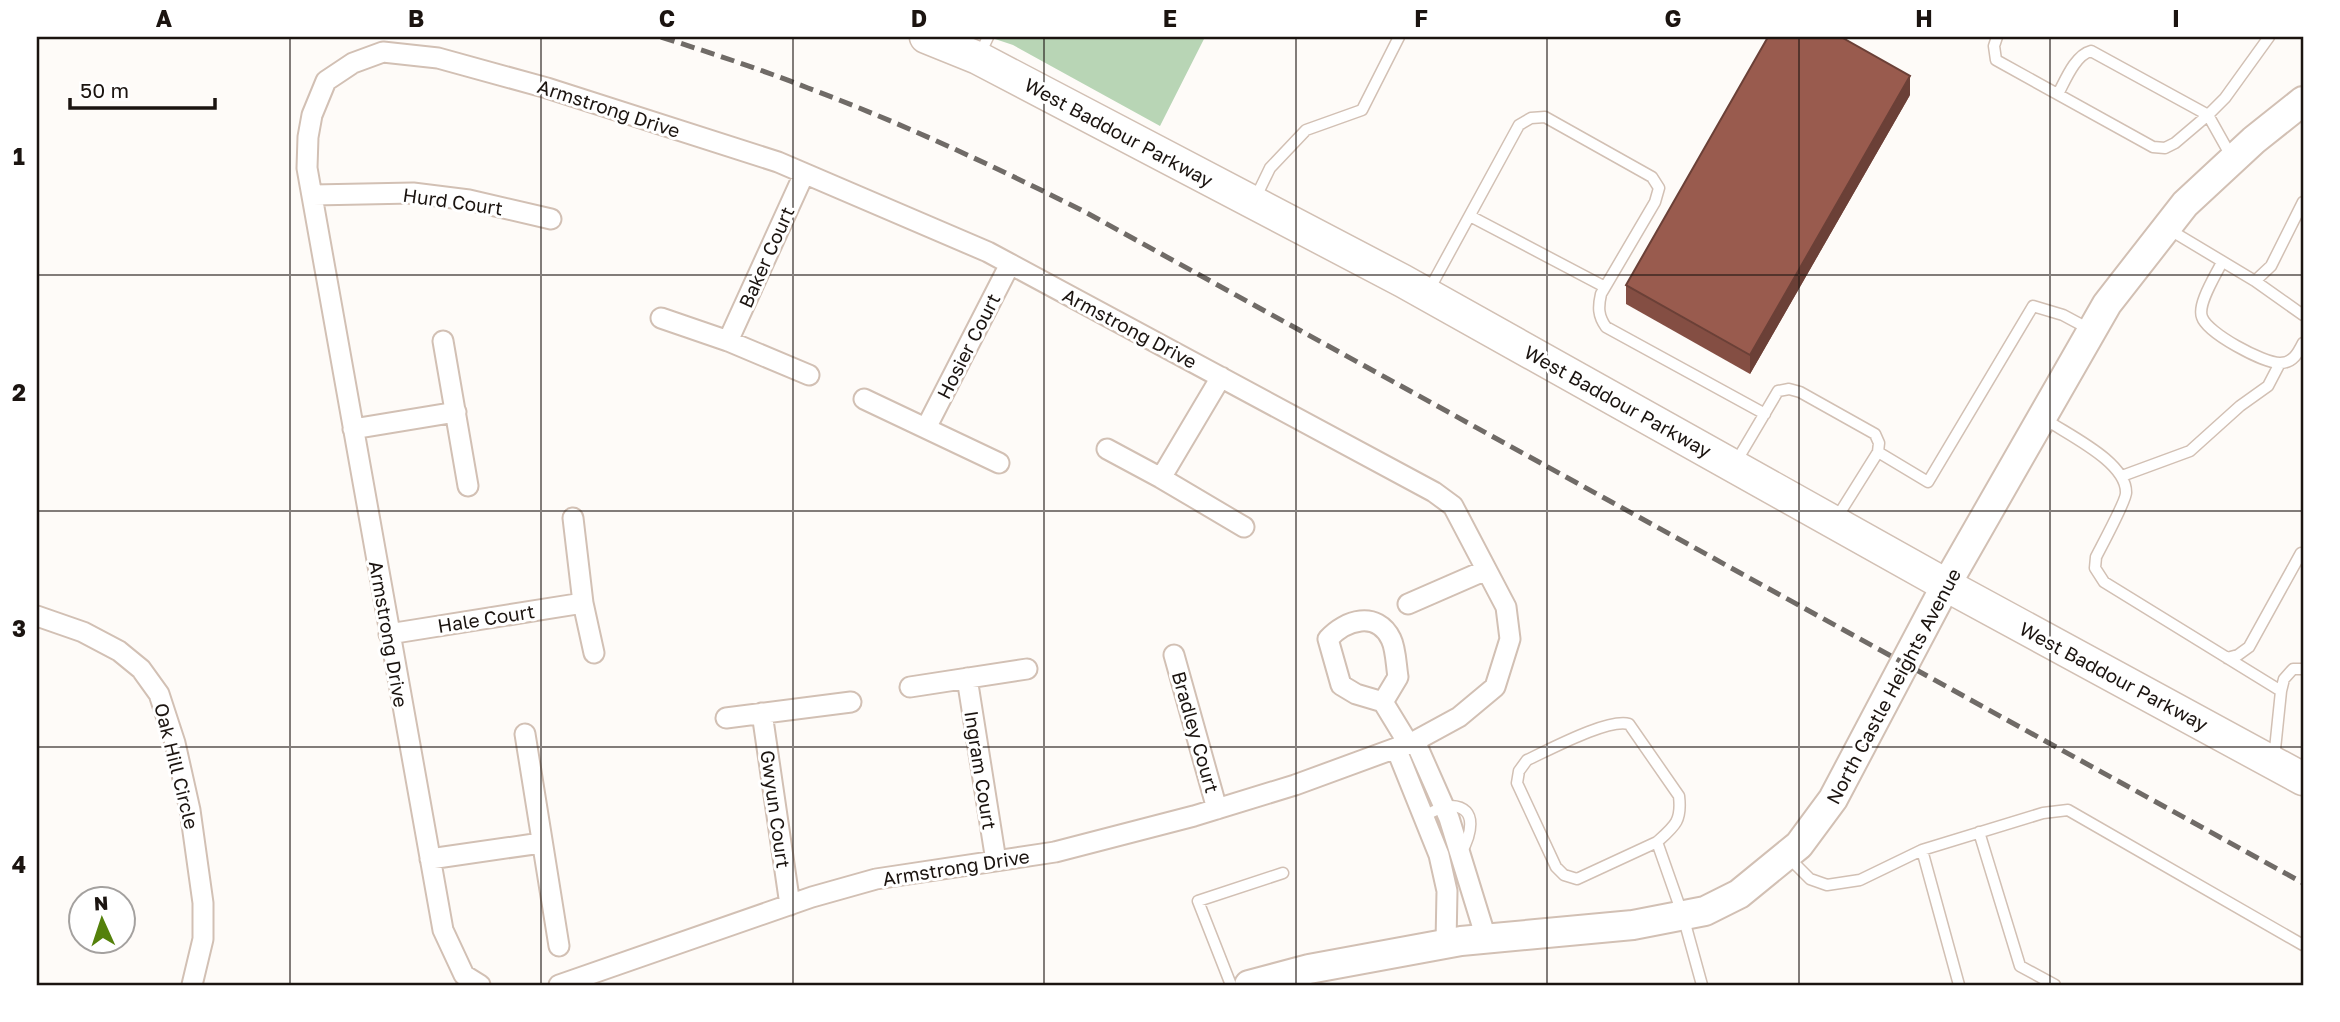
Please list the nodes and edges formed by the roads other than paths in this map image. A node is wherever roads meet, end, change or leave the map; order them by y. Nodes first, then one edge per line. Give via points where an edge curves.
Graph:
1 (926, 37) edge
2 (1399, 37) edge
3 (1997, 37) edge
4 (2269, 37) edge
5 (983, 47) edge
6 (2058, 94) junction
7 (2301, 108) edge
8 (2207, 115) junction
9 (2233, 159) junction
10 (804, 174) junction
11 (313, 195) junction
12 (2303, 202) edge
13 (1254, 203) junction
14 (1470, 216) junction
15 (551, 219) dead end
16 (2166, 228) junction
17 (2222, 262) junction
18 (1010, 264) junction
19 (2255, 281) junction
20 (1605, 287) junction
21 (1427, 295) junction
22 (2303, 315) edge
23 (661, 318) dead end
24 (2092, 330) junction
25 (443, 341) dead end
26 (728, 341) junction
27 (2303, 343) edge
28 (2280, 363) junction
29 (809, 375) dead end
30 (1221, 377) junction
31 (864, 399) dead end
32 (456, 412) junction
33 (1765, 414) junction
34 (2041, 417) junction
35 (926, 428) junction
36 (353, 429) junction
37 (1107, 449) dead end
38 (1878, 452) junction
39 (999, 463) dead end
40 (1733, 466) junction
41 (2122, 476) junction
42 (1161, 478) junction
43 (468, 486) dead end
44 (573, 518) dead end
45 (1834, 522) junction
46 (1244, 527) dead end
47 (2301, 553) dead end
48 (1486, 570) junction
49 (1946, 585) junction
50 (583, 603) junction
51 (1408, 604) dead end
52 (37, 616) edge
53 (389, 634) junction
54 (594, 653) dead end
55 (1174, 655) dead end
56 (2227, 658) junction
57 (1027, 669) dead end
58 (2303, 669) edge
59 (967, 678) junction
60 (910, 687) dead end
61 (2281, 691) junction
62 (851, 702) dead end
63 (1384, 702) dead end
64 (762, 713) junction
65 (726, 718) dead end
66 (524, 734) dead end
67 (1406, 744) junction
68 (2273, 763) junction
69 (2303, 779) edge
70 (1444, 807) junction
71 (1217, 809) junction
72 (1424, 816) junction
73 (1979, 832) junction
74 (1657, 842) junction
75 (541, 843) junction
76 (1922, 850) junction
77 (1787, 855) junction
78 (430, 859) junction
79 (1450, 859) junction
80 (996, 861) junction
81 (1283, 873) dead end
82 (790, 905) junction
83 (1683, 916) junction
84 (1486, 939) junction
85 (1446, 943) junction
86 (2303, 945) edge
87 (559, 946) dead end
88 (192, 985) edge
89 (480, 985) edge
90 (559, 985) edge
91 (1231, 985) edge
92 (1249, 985) edge
93 (1702, 985) edge
94 (1959, 985) edge
95 (2055, 985) edge

1 - 5 main road, West Baddour Parkway
2 - 13 lane via 1362,110 1306,130 1270,168
3 - 6 lane via 1996,60
4 - 8 lane
5 - 13 main road, West Baddour Parkway
6 - 8 lane via 2153,147 2175,143
6 - 8 lane via 2078,59 2091,51
7 - 9 street, North Castle Heights Avenue
8 - 9 lane
9 - 16 street, North Castle Heights Avenue
10 - 11 street, Armstrong Drive via 547,88 438,58 383,52 353,63 326,81 308,137 307,169
10 - 18 street, Armstrong Drive
10 - 26 street, Baker Court
11 - 15 street, Hurd Court via 412,192
11 - 36 street, Armstrong Drive
12 - 19 lane via 2271,266
13 - 21 main road, West Baddour Parkway
14 - 20 lane
14 - 20 lane via 1519,125 1545,117 1653,177 1659,188
14 - 21 lane
16 - 17 lane
16 - 24 street, North Castle Heights Avenue
17 - 19 lane
17 - 28 lane via 2201,306 2202,318 2213,331 2257,357
18 - 30 street, Armstrong Drive
18 - 35 street, Hosier Court
19 - 22 lane
20 - 33 lane via 1598,306 1606,327
21 - 40 main road, West Baddour Parkway
23 - 26 street
24 - 34 street, North Castle Heights Avenue
24 - 38 lane via 2033,306 1928,482
25 - 32 street
26 - 29 street
27 - 28 lane via 2295,358
28 - 41 lane via 2268,386 2190,451
30 - 42 street
30 - 48 street, Armstrong Drive via 1434,492 1453,506
31 - 35 street
32 - 36 street
32 - 43 street
33 - 38 lane via 1778,391 1800,392 1875,434
33 - 40 lane
34 - 41 lane via 2113,464
34 - 49 street, North Castle Heights Avenue
35 - 39 street
36 - 53 street, Armstrong Drive
37 - 42 street
38 - 45 lane
40 - 45 main road, West Baddour Parkway
41 - 56 lane via 2126,495 2095,568 2104,582
42 - 46 street
44 - 50 street
45 - 49 main road, West Baddour Parkway
47 - 56 lane via 2249,647
48 - 51 street
48 - 67 street, Armstrong Drive via 1506,607 1510,639 1496,687 1460,717
49 - 68 main road, West Baddour Parkway
49 - 77 street, North Castle Heights Avenue via 1833,799 1800,845
50 - 53 street, Hale Court
50 - 54 street
52 - 88 street, Oak Hill Circle via 83,632 118,651 141,669 159,694 190,810 204,903 203,939
53 - 78 street, Armstrong Drive
55 - 71 street, Bradley Court
56 - 61 lane
57 - 59 street
58 - 61 lane via 2293,669
59 - 60 street
59 - 80 street, Ingram Court
61 - 68 lane
62 - 64 street
63 - 67 street
64 - 65 street
64 - 82 street, Gwyun Court
66 - 75 street
67 - 70 street
67 - 71 street, Armstrong Drive
67 - 72 street
68 - 69 main road, West Baddour Parkway
70 - 72 lane
70 - 79 street
71 - 80 street, Armstrong Drive via 1055,852
72 - 79 street
73 - 76 lane
73 - 86 lane via 2068,810
73 - 95 lane via 2020,966
74 - 74 lane via 1677,824 1679,796 1629,724 1603,726 1527,760 1519,771 1517,783 1564,875 1577,879
74 - 83 lane
75 - 78 street
75 - 87 street
76 - 77 lane via 1860,880 1827,885 1810,879
76 - 94 lane
77 - 83 street, North Castle Heights Avenue via 1739,894
78 - 89 street, Armstrong Drive via 443,930 464,975
79 - 84 street
79 - 85 street
80 - 82 street, Armstrong Drive via 876,879
81 - 91 lane via 1198,901
82 - 90 street, Armstrong Drive
83 - 84 street, North Castle Heights Avenue
83 - 93 lane
84 - 85 street, North Castle Heights Avenue
85 - 92 street, North Castle Heights Avenue via 1309,968

